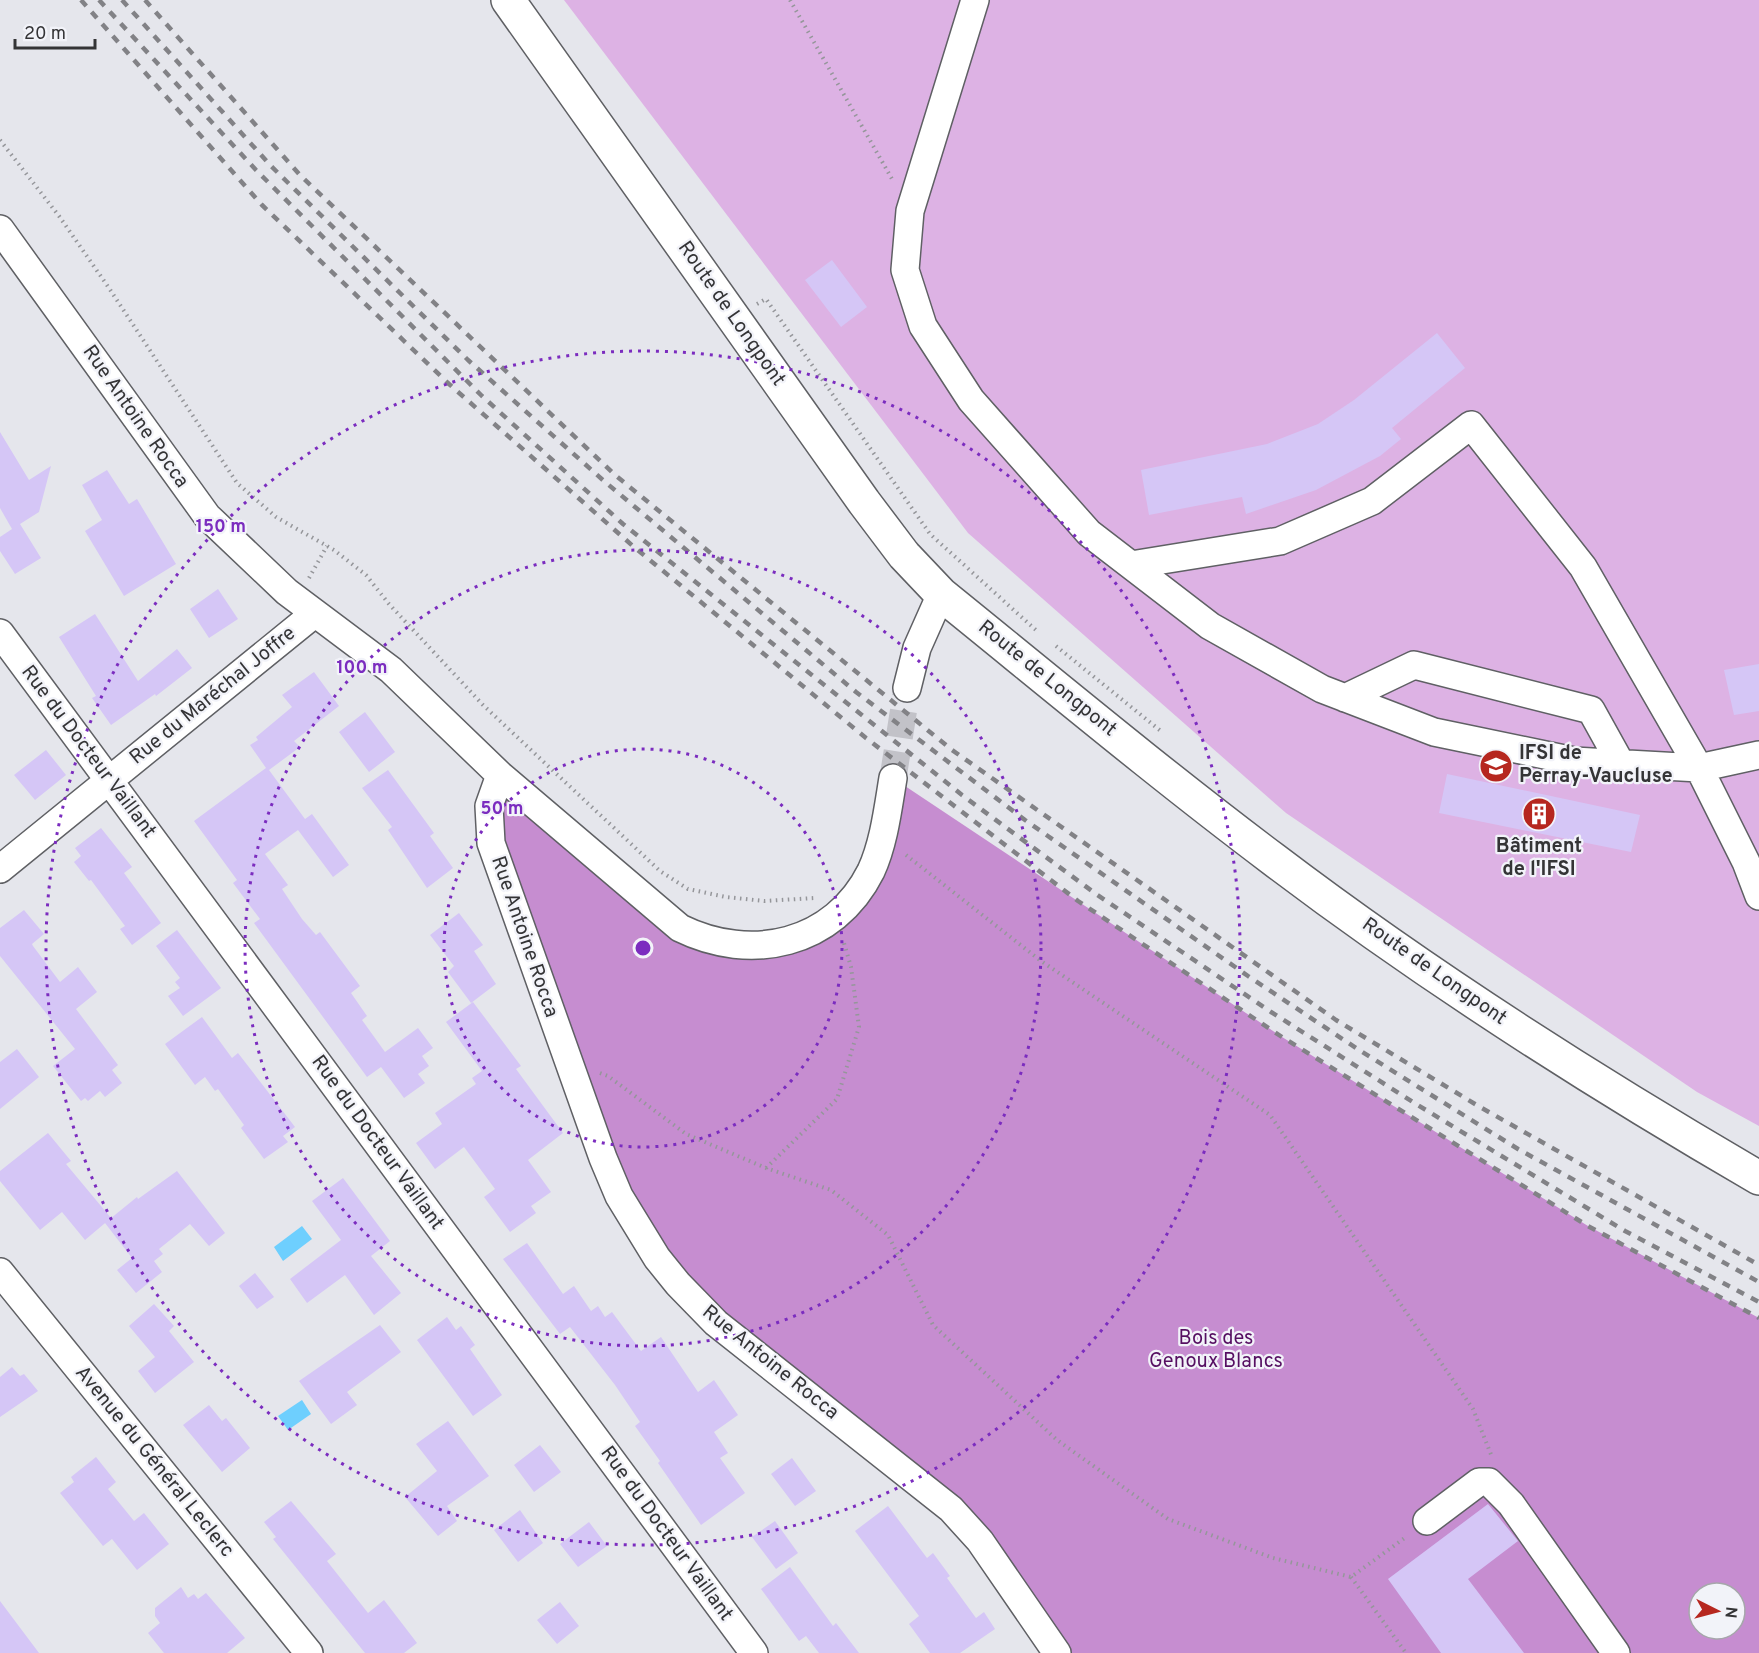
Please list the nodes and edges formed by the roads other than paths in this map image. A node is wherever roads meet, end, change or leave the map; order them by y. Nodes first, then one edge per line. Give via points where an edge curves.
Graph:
1 (508, 0) edge
2 (975, 0) edge
3 (0, 229) edge
4 (1131, 565) junction
5 (941, 594) junction
6 (305, 606) junction
7 (0, 633) edge
8 (907, 688) tunnel mouth
9 (1345, 698) junction
10 (1759, 755) edge
11 (1621, 764) junction
12 (1699, 768) junction
13 (500, 775) junction
14 (893, 778) tunnel mouth
15 (109, 781) junction
16 (0, 869) edge
17 (1759, 896) edge
18 (1759, 1178) edge
19 (0, 1272) edge
20 (1427, 1521) road end
21 (309, 1653) edge
22 (754, 1653) edge
23 (1057, 1653) edge
24 (1616, 1653) edge

1 - 5 main road, Route de Longpont via 884,529
2 - 4 street via 910,211 905,270 923,326 971,400 1089,533
3 - 6 street, Rue Antoine Rocca via 189,494 207,516
4 - 9 street via 1209,626
4 - 12 street via 1280,541 1372,501 1471,425 1583,567
5 - 8 street via 917,648
5 - 18 main road, Route de Longpont via 1292,873 1463,994 1662,1122
6 - 13 street, Rue Antoine Rocca via 391,670
6 - 15 street, Rue du Maréchal Joffre
7 - 15 street, Rue du Docteur Vaillant
9 - 11 street via 1434,732 1574,761
9 - 11 street via 1414,665 1591,710
10 - 12 street
11 - 12 street
12 - 17 street
13 - 14 street via 680,928 725,945 770,944 813,931 838,915 861,890 879,847
13 - 23 street, Rue Antoine Rocca via 489,806 491,843 619,1196 642,1235 678,1284 716,1323 951,1509 980,1541
15 - 16 street, Rue du Maréchal Joffre
15 - 22 street, Rue du Docteur Vaillant
19 - 21 street, Avenue du Général Leclerc
20 - 24 street via 1479,1482 1489,1482 1510,1504

